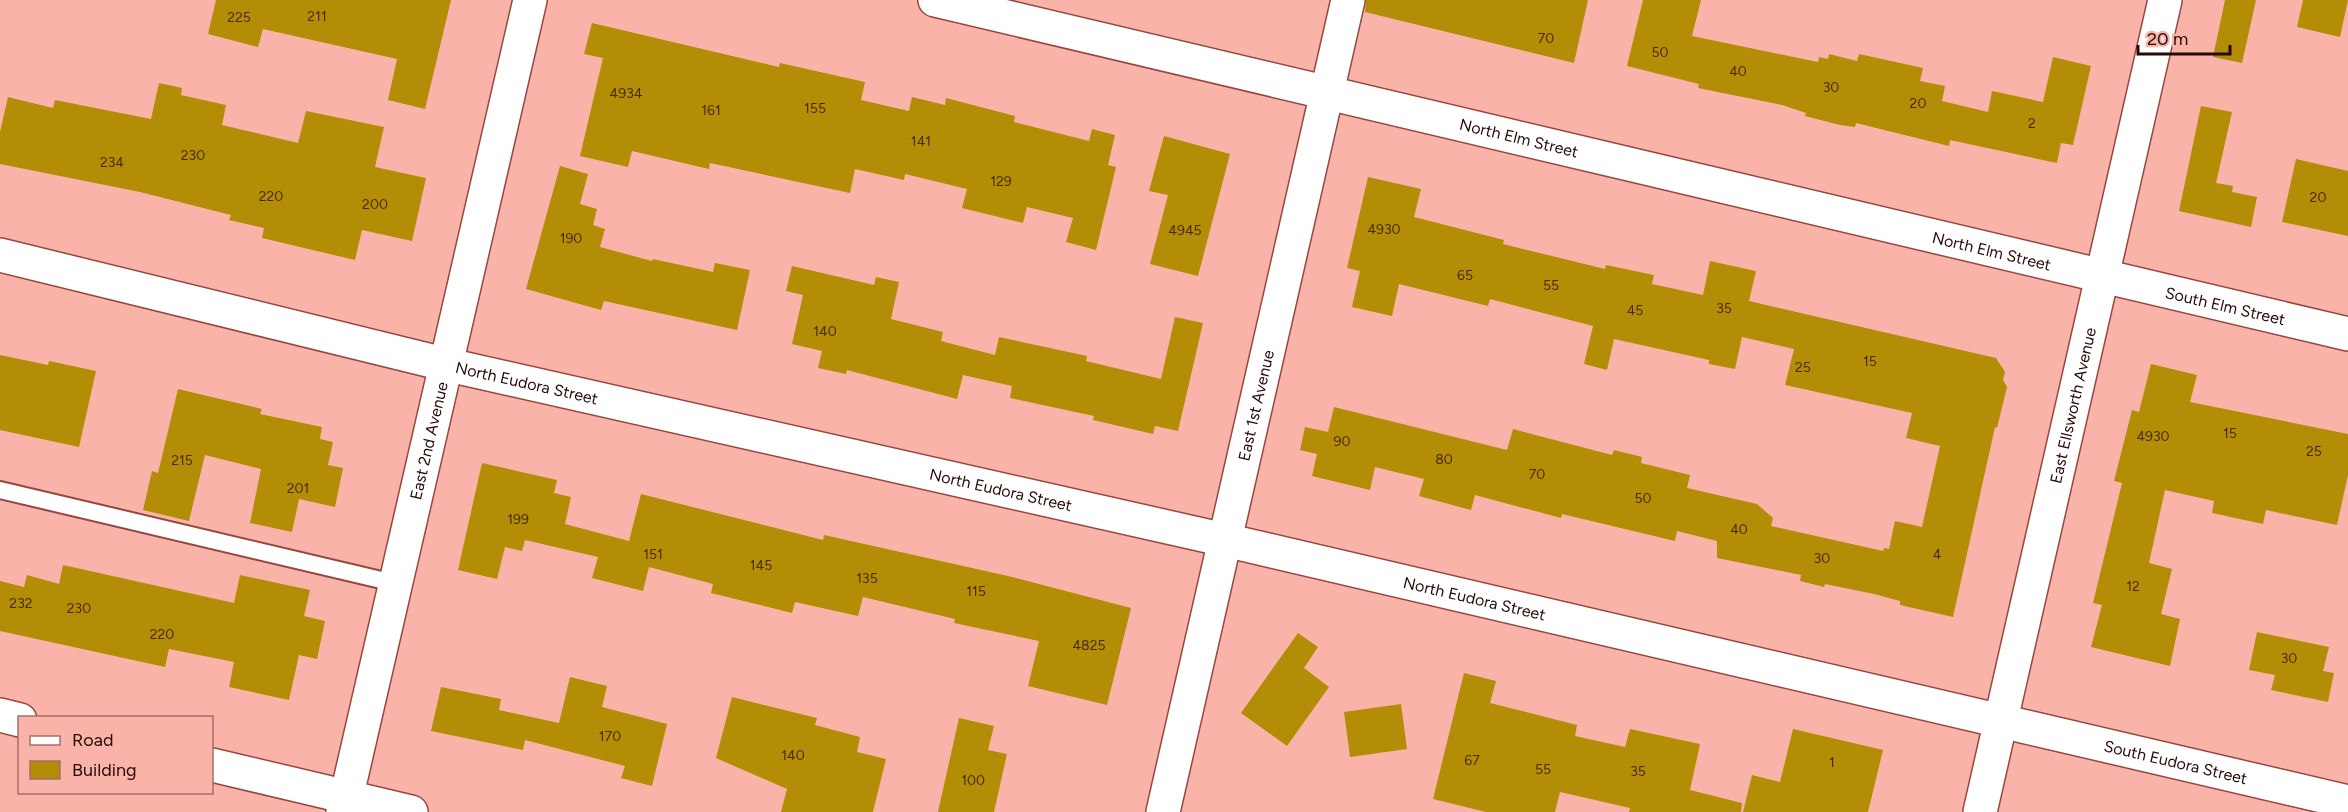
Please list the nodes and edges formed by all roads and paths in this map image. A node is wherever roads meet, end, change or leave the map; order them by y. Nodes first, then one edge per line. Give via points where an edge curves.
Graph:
1 (530, 0) edge
2 (935, 0) edge
3 (1348, 0) edge
4 (2165, 0) edge
5 (1328, 90) junction
6 (0, 255) edge
7 (2102, 278) junction
8 (2348, 334) edge
9 (444, 364) junction
10 (0, 490) edge
11 (1225, 540) junction
12 (394, 583) junction
13 (0, 715) edge
14 (18, 720) edge
15 (2001, 721) junction
16 (213, 765) edge
17 (2348, 802) edge
18 (344, 805) edge
19 (411, 812) edge
20 (1163, 812) edge
21 (1980, 812) edge

1 - 9 street, East 2nd Avenue
2 - 5 street, North Elm Street
3 - 5 street, East 1st Avenue
4 - 7 street, East Ellsworth Avenue
5 - 7 street, North Elm Street
5 - 11 street, East 1st Avenue
6 - 9 street, North Eudora Street
7 - 8 street, South Elm Street
7 - 15 street, East Ellsworth Avenue
9 - 11 street, North Eudora Street
9 - 12 street, East 2nd Avenue
10 - 12 lane
11 - 15 street, North Eudora Street
11 - 20 street, East 1st Avenue
12 - 18 street, East 2nd Avenue
13 - 14 street
15 - 17 street, South Eudora Street
15 - 21 street, East Ellsworth Avenue
16 - 18 street
18 - 19 street

